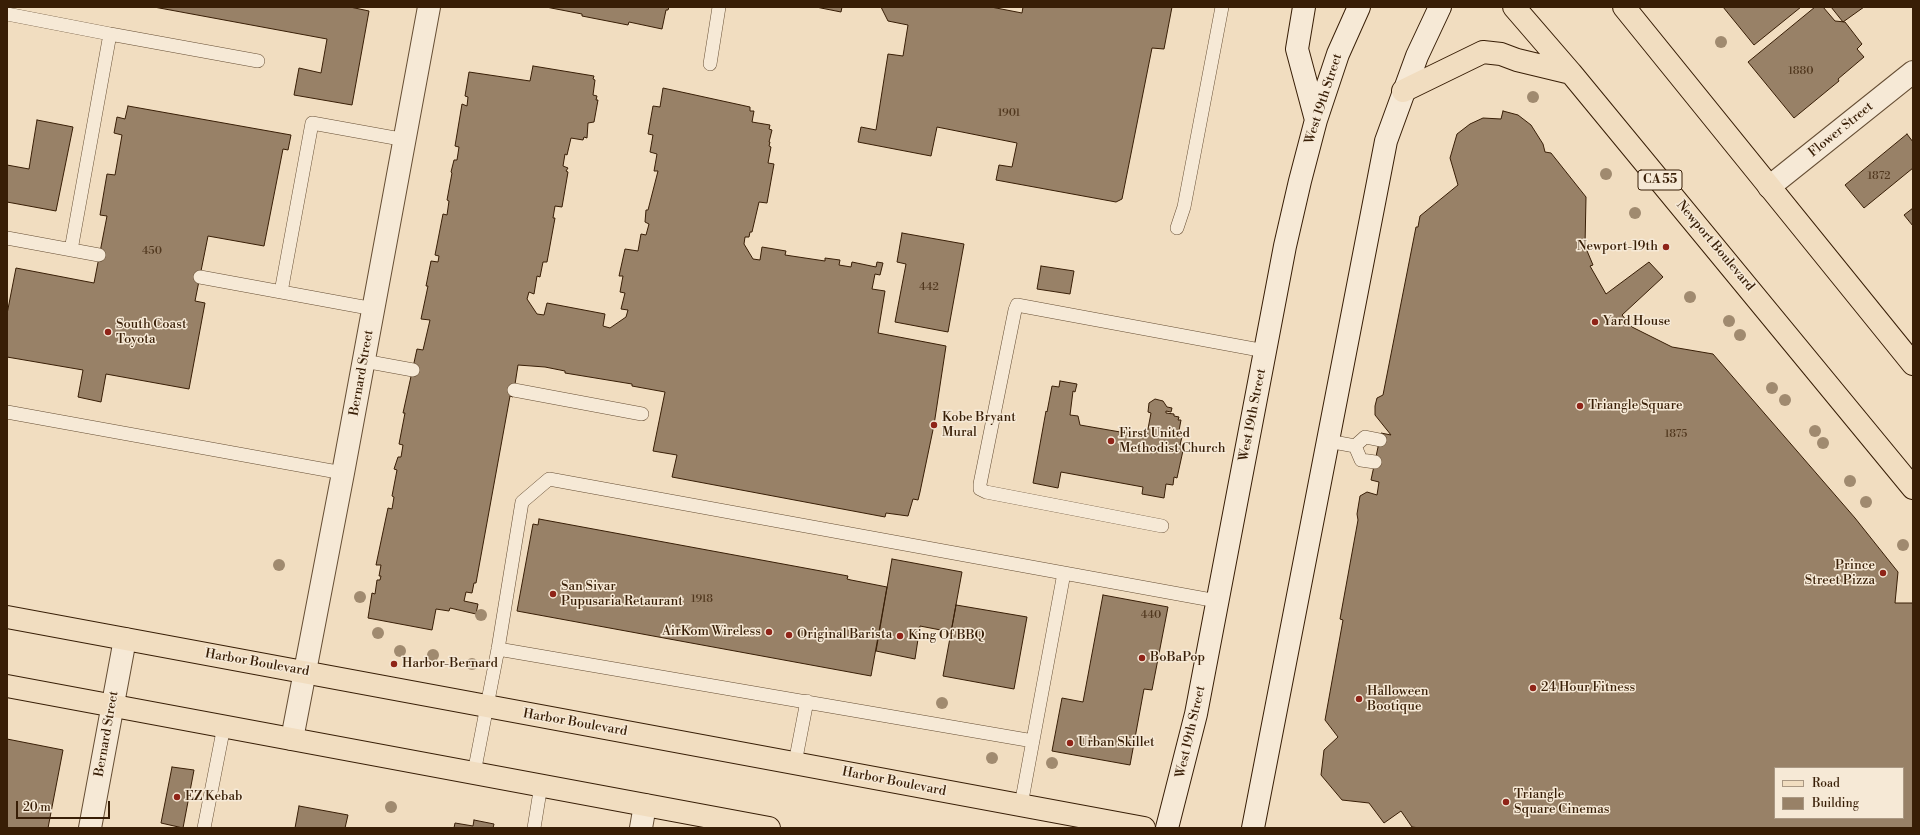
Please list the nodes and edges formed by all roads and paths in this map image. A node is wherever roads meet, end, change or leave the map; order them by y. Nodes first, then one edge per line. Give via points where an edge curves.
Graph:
1 (429, 7) edge
2 (719, 7) edge
3 (1222, 7) edge
4 (1304, 7) edge
5 (1359, 7) edge
6 (1440, 7) edge
7 (1514, 7) edge
8 (1624, 7) edge
9 (7, 14) edge
10 (110, 34) junction
11 (258, 61) dead end
12 (710, 64) dead end
13 (1913, 72) edge
14 (1572, 73) junction
15 (1403, 91) junction
16 (1316, 120) junction
17 (406, 140) junction
18 (1769, 187) junction
19 (1177, 228) dead end
20 (7, 238) edge
21 (71, 250) junction
22 (99, 255) dead end
23 (200, 277) dead end
24 (281, 292) junction
25 (374, 309) junction
26 (1265, 351) junction
27 (364, 361) junction
28 (1913, 364) edge
29 (413, 370) dead end
30 (514, 390) dead end
31 (7, 412) edge
32 (642, 414) dead end
33 (1380, 440) dead end
34 (1328, 441) junction
35 (1355, 446) junction
36 (1375, 462) dead end
37 (343, 474) junction
38 (1913, 488) edge
39 (1162, 526) dead end
40 (1064, 573) junction
41 (1217, 601) junction
42 (7, 617) edge
43 (125, 639) junction
44 (498, 648) junction
45 (305, 672) junction
46 (7, 686) edge
47 (807, 701) junction
48 (113, 705) junction
49 (486, 706) junction
50 (224, 726) junction
51 (292, 739) junction
52 (1033, 741) junction
53 (795, 763) junction
54 (474, 773) junction
55 (541, 785) junction
56 (645, 805) junction
57 (1021, 805) junction
58 (90, 828) edge
59 (204, 828) edge
60 (534, 828) edge
61 (641, 828) edge
62 (769, 828) edge
63 (1144, 828) edge
64 (1167, 828) edge
65 (1253, 828) edge

1 - 17 main road, Bernard Street
2 - 12 lane
3 - 19 lane via 1184,207
4 - 16 main road via 1297,49
5 - 16 main road, West 19th Street via 1338,54
6 - 15 main road
7 - 14 main road, Newport Boulevard / CA 55
8 - 18 main road
9 - 10 lane
10 - 11 lane
10 - 21 lane
13 - 18 main road, Flower Street
14 - 15 main road via 1501,54 1483,52
14 - 38 main road, Newport Boulevard / CA 55
15 - 34 main road via 1386,141
16 - 26 main road, West 19th Street via 1298,188
17 - 24 lane via 312,123
17 - 25 main road, Bernard Street
18 - 28 main road
20 - 21 lane
21 - 22 lane
23 - 24 lane
24 - 25 lane
25 - 27 main road, Bernard Street
26 - 39 lane via 1017,305 980,489
26 - 41 main road, West 19th Street
27 - 29 lane
27 - 37 main road, Bernard Street
30 - 32 lane
31 - 37 lane
33 - 35 lane via 1365,437
34 - 35 lane
34 - 65 main road
35 - 36 lane via 1361,460
37 - 45 main road, Bernard Street
40 - 41 lane
40 - 44 lane via 549,479 522,502
40 - 52 lane
41 - 64 main road, West 19th Street via 1196,714
42 - 43 main road, Harbor Boulevard
43 - 45 main road, Harbor Boulevard
43 - 48 main road, Bernard Street
44 - 47 lane
44 - 49 lane
45 - 49 main road, Harbor Boulevard
45 - 51 main road, Bernard Street
46 - 48 main road
47 - 52 lane
47 - 53 lane
48 - 50 main road
48 - 58 main road, Bernard Street
49 - 53 main road, Harbor Boulevard
49 - 54 lane
50 - 51 main road
50 - 59 lane
51 - 54 main road
52 - 57 lane
53 - 57 main road, Harbor Boulevard
54 - 55 main road
55 - 56 main road
55 - 60 lane
56 - 61 main road
56 - 62 main road
57 - 63 main road, Harbor Boulevard

